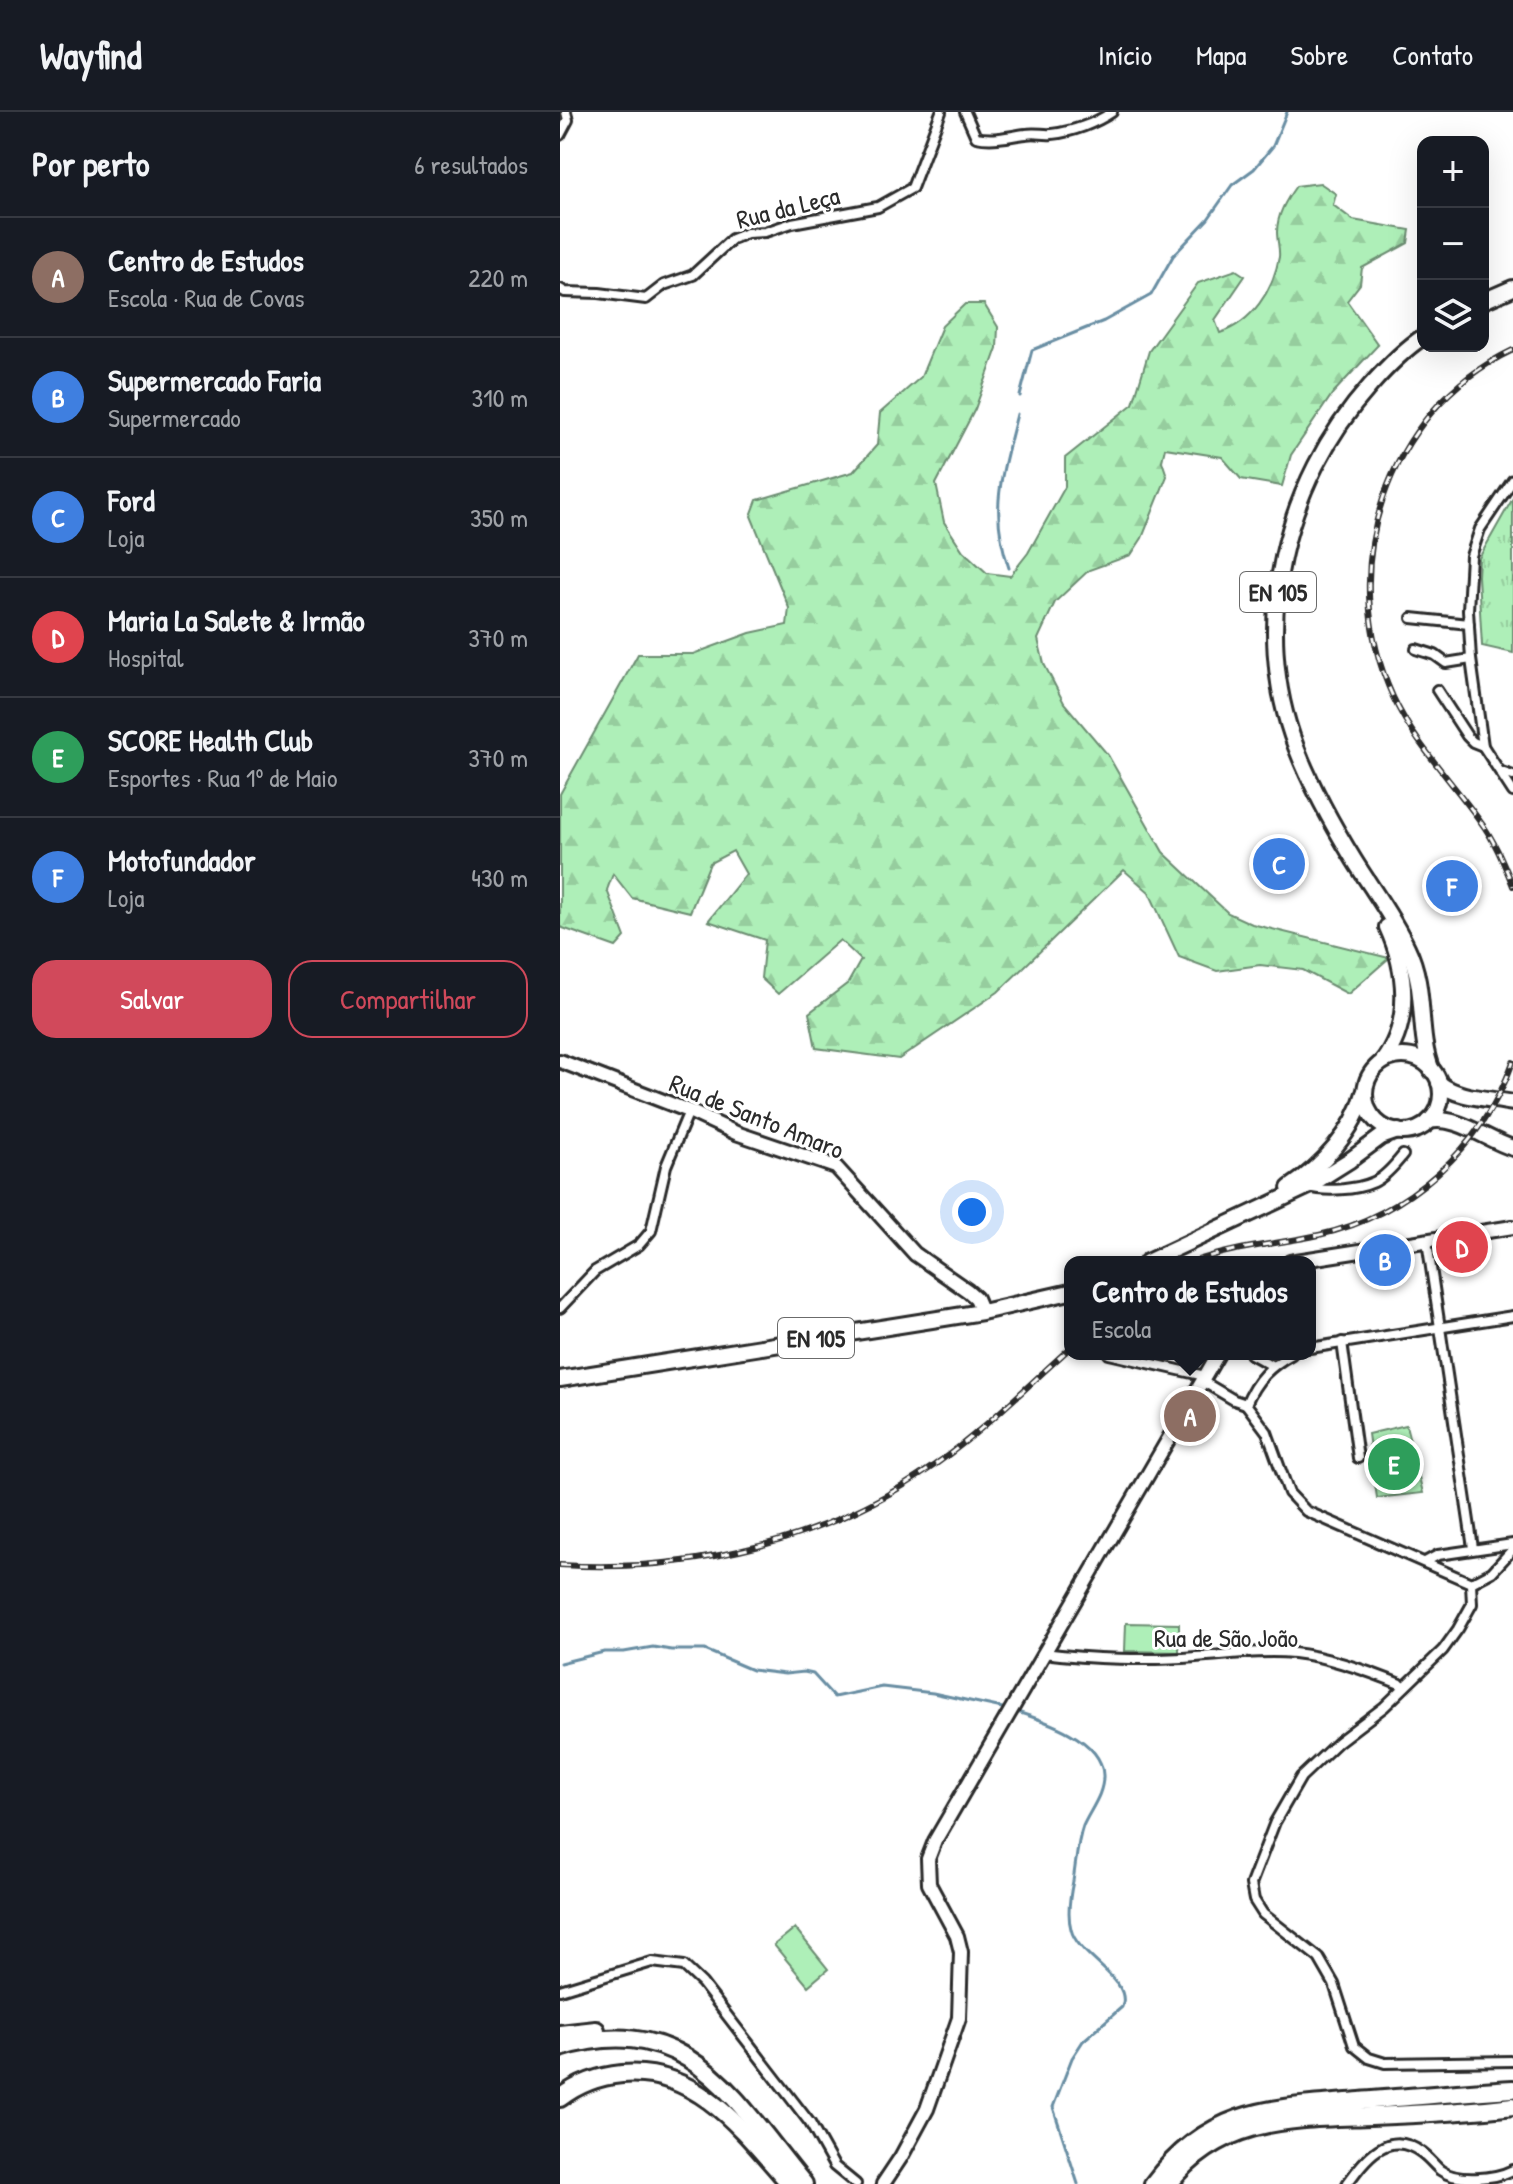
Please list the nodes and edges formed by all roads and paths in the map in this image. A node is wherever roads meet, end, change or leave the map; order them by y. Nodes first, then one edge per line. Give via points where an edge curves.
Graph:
1 (566, 112) edge
2 (941, 112) edge
3 (965, 112) edge
4 (1112, 112) edge
5 (560, 135) edge
6 (1513, 288) edge
7 (560, 289) edge
8 (1489, 298) edge
9 (1417, 342) edge
10 (1513, 480) edge
11 (1412, 618) dead end
12 (1469, 624) junction
13 (1416, 649) dead end
14 (1471, 659) junction
15 (1437, 690) dead end
16 (1483, 746) junction
17 (1501, 772) junction
18 (1513, 776) edge
19 (1513, 792) edge
20 (1364, 875) junction
21 (560, 1061) edge
22 (1382, 1062) junction
23 (1436, 1077) junction
24 (1365, 1089) junction
25 (1513, 1103) edge
26 (689, 1111) junction
27 (1429, 1121) junction
28 (1398, 1131) junction
29 (1513, 1148) edge
30 (1403, 1155) dead end
31 (1307, 1187) junction
32 (1255, 1211) junction
33 (1513, 1227) edge
34 (1427, 1241) junction
35 (1160, 1256) edge
36 (1316, 1258) edge
37 (1064, 1293) edge
38 (560, 1308) edge
39 (982, 1312) junction
40 (1513, 1316) edge
41 (1440, 1327) junction
42 (1342, 1342) junction
43 (1316, 1347) edge
44 (1133, 1360) edge
45 (1214, 1360) edge
46 (1262, 1360) edge
47 (1281, 1360) edge
48 (1271, 1365) junction
49 (1204, 1378) junction
50 (560, 1379) edge
51 (1246, 1404) junction
52 (1358, 1458) dead end
53 (1513, 1547) edge
54 (1473, 1548) junction
55 (1425, 1562) junction
56 (1471, 1583) junction
57 (1043, 1653) junction
58 (1405, 1686) junction
59 (560, 1990) edge
60 (560, 2034) edge
61 (560, 2048) edge
62 (560, 2059) edge
63 (1513, 2061) edge
64 (1513, 2089) edge
65 (560, 2098) edge
66 (737, 2103) junction
67 (1513, 2106) edge
68 (1513, 2170) edge
69 (786, 2180) edge
70 (804, 2184) edge
71 (856, 2184) edge
72 (883, 2184) edge
73 (1153, 2184) edge
74 (1169, 2184) edge
75 (1347, 2184) edge

1 - 5 street
2 - 7 street, Rua da Leça via 912,188 878,207 747,233 732,239 693,275 664,285 646,299
3 - 4 street via 976,137 987,139 1052,134
6 - 8 main road
9 - 20 main road, EN 105 via 1385,369 1324,448 1296,512 1277,596 1276,665 1295,745
10 - 12 street via 1484,521 1471,556
11 - 12 street
12 - 14 street
13 - 14 street via 1446,663
14 - 16 street
15 - 16 street via 1467,736
16 - 17 street
17 - 18 street
17 - 19 street
20 - 22 main road, EN 105 via 1396,947 1403,980 1402,1015
20 - 23 main road, EN 105 via 1414,965 1422,992 1423,1039
21 - 26 main road, Rua de Santo Amaro
22 - 23 main road via 1414,1058
22 - 24 main road, EN 105
23 - 25 main road via 1453,1092
23 - 27 main road, EN 105 via 1439,1104
24 - 28 main road via 1369,1112
24 - 32 main road, EN 105 via 1359,1110 1330,1152
26 - 38 street via 666,1166 651,1231 639,1245 595,1271
26 - 39 main road, Rua de Santo Amaro via 836,1167 905,1245 968,1291
27 - 28 main road, EN 105
27 - 29 main road via 1458,1123
28 - 31 main road, EN 105
30 - 31 street via 1374,1182
31 - 32 main road, EN 105
32 - 35 main road, EN 105
33 - 34 main road
34 - 36 main road
34 - 41 street
37 - 39 main road, EN 105
39 - 50 main road, EN 105
40 - 41 street
41 - 42 street
41 - 54 street
42 - 43 street
42 - 52 street
44 - 49 street
45 - 49 main road
46 - 48 street
47 - 48 street
48 - 51 street
49 - 51 street
49 - 57 main road
51 - 55 street via 1267,1432 1289,1493 1306,1511
53 - 54 street
53 - 56 street via 1492,1572
54 - 55 street
55 - 56 street
56 - 58 street via 1472,1604 1458,1629
57 - 58 street, Rua de São João via 1193,1658 1296,1653
57 - 72 main road via 928,1859 929,1884 961,1952 959,2018 927,2109
58 - 63 street via 1301,1777 1275,1822 1251,1884 1254,1900 1263,1914 1319,1958 1334,1984 1354,2046 1369,2058 1385,2063
59 - 71 street via 652,1962 684,1966 802,2112 834,2166
60 - 66 highway via 617,2029 660,2037 713,2070
61 - 66 highway via 617,2037 652,2041 702,2067
62 - 69 highway via 624,2047 674,2060 726,2103
64 - 73 highway via 1252,2113 1202,2136
65 - 69 highway via 581,2085 619,2074 670,2079 710,2100
66 - 70 highway
67 - 74 highway via 1271,2122 1217,2142
68 - 75 street via 1473,2179 1443,2173 1420,2151 1400,2144 1378,2147

